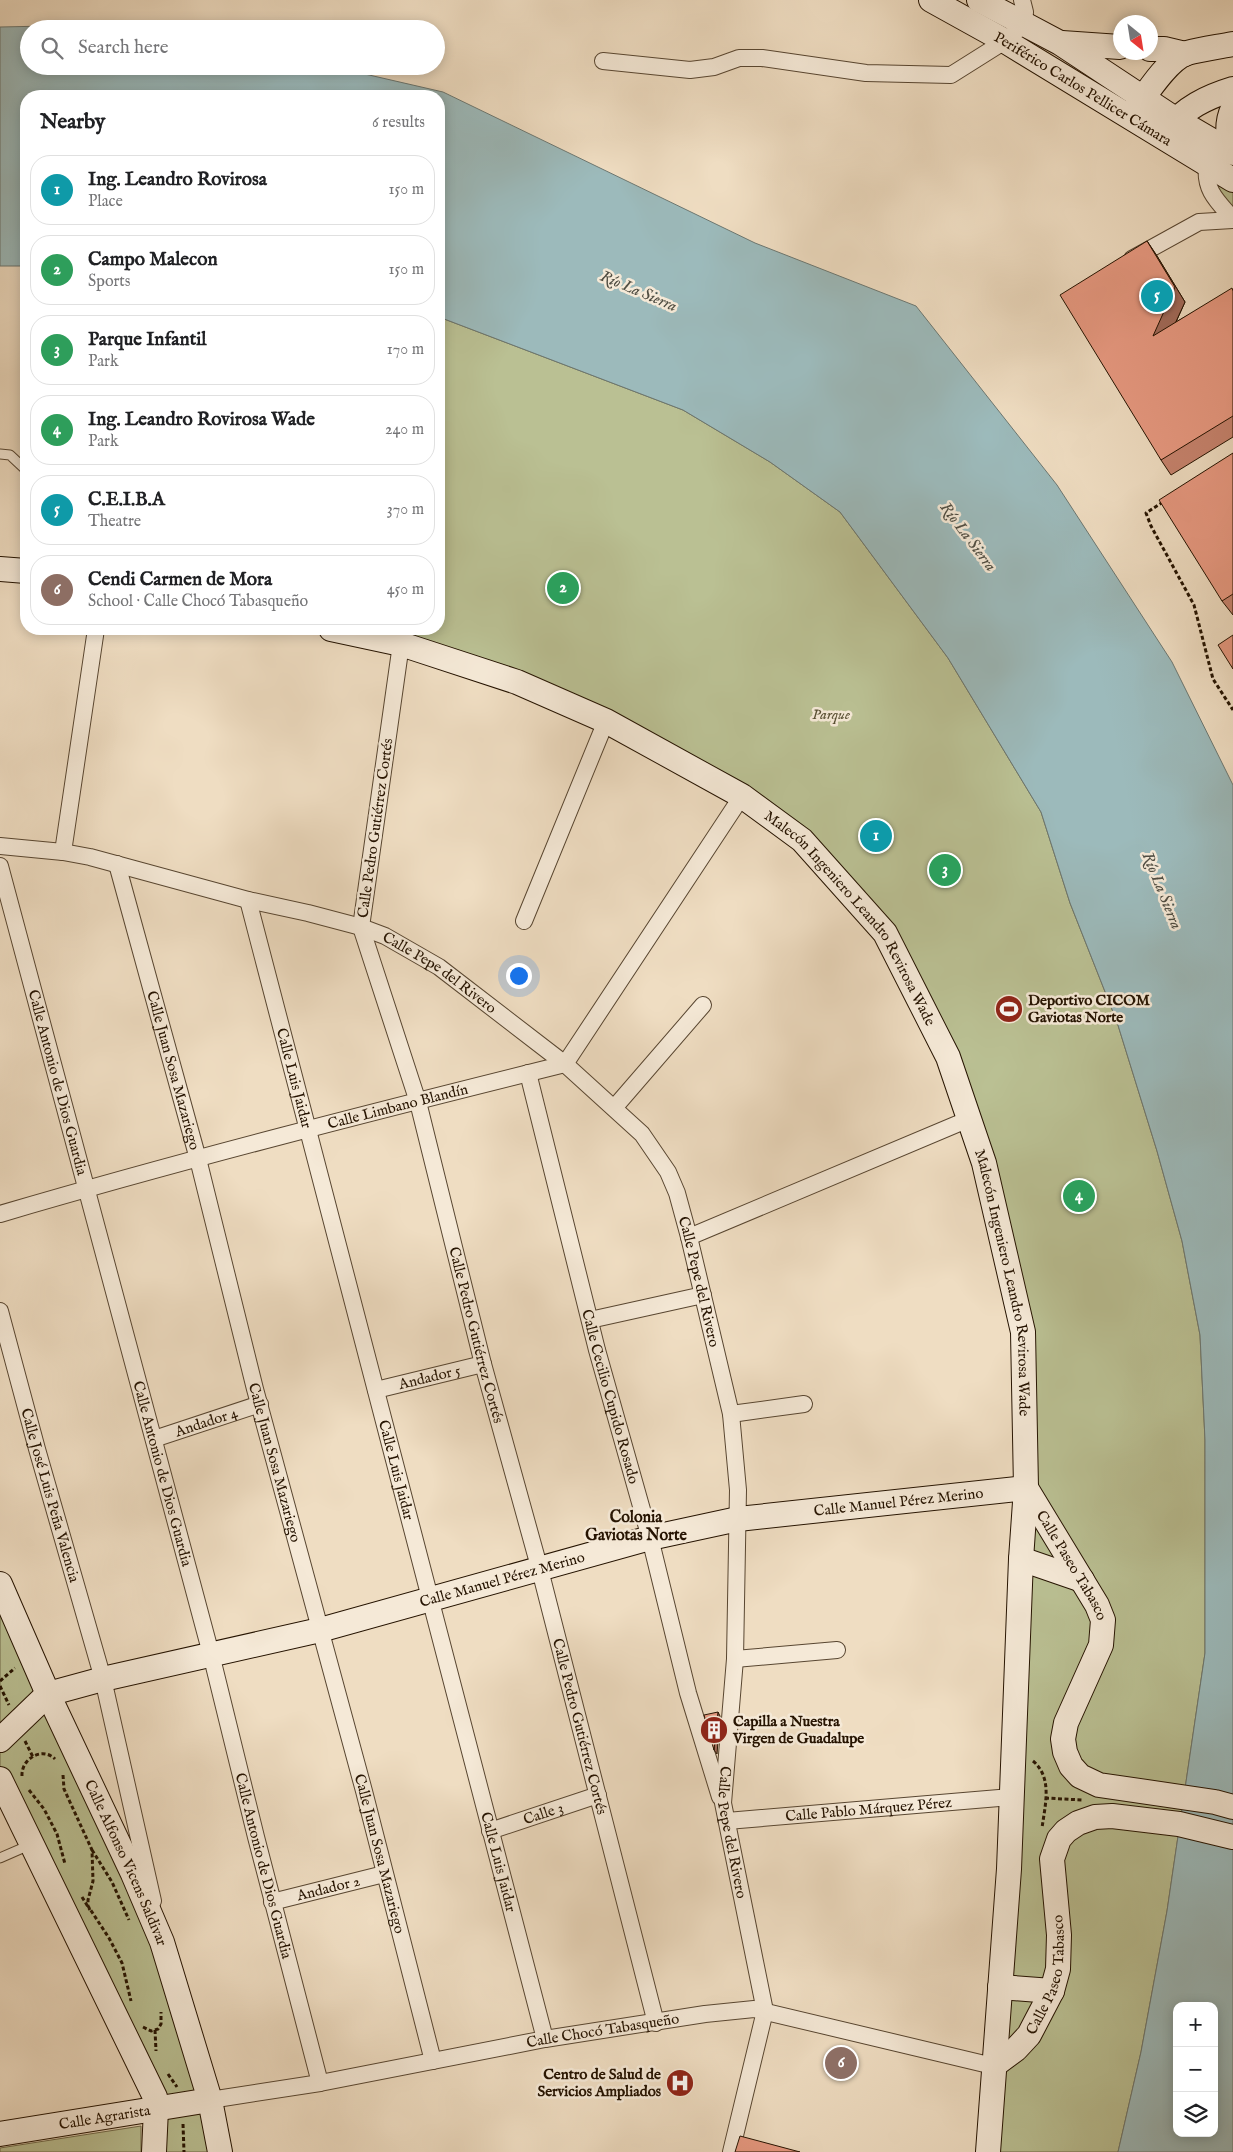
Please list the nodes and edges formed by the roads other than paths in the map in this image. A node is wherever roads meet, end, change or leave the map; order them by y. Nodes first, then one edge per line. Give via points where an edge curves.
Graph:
1 (931, 0) edge
2 (979, 0) edge
3 (1022, 0) edge
4 (1024, 24) junction
5 (1005, 41) junction
6 (1060, 42) junction
7 (1233, 44) edge
8 (1113, 46) edge
9 (1158, 49) edge
10 (1185, 54) junction
11 (602, 61) dead end
12 (1233, 89) edge
13 (1137, 107) junction
14 (1233, 108) edge
15 (1168, 128) junction
16 (1232, 152) edge
17 (1207, 165) junction
18 (1233, 180) edge
19 (1233, 220) edge
20 (1117, 267) edge
21 (0, 454) edge
22 (20, 464) edge
23 (0, 569) edge
24 (20, 571) edge
25 (95, 635) edge
26 (359, 635) edge
27 (401, 644) junction
28 (606, 721) junction
29 (742, 796) junction
30 (0, 846) edge
31 (63, 852) junction
32 (117, 864) junction
33 (0, 866) edge
34 (248, 900) junction
35 (524, 920) dead end
36 (361, 927) junction
37 (702, 1005) dead end
38 (565, 1064) junction
39 (528, 1073) junction
40 (418, 1102) junction
41 (614, 1108) junction
42 (969, 1119) junction
43 (307, 1129) junction
44 (198, 1159) junction
45 (87, 1188) junction
46 (0, 1214) edge
47 (689, 1237) junction
48 (703, 1295) junction
49 (0, 1310) edge
50 (590, 1320) junction
51 (484, 1364) junction
52 (376, 1390) junction
53 (260, 1404) junction
54 (804, 1404) dead end
55 (731, 1414) junction
56 (154, 1439) junction
57 (1026, 1488) junction
58 (738, 1519) junction
59 (650, 1538) junction
60 (1020, 1559) junction
61 (540, 1570) junction
62 (1082, 1580) junction
63 (0, 1584) edge
64 (430, 1599) junction
65 (320, 1630) junction
66 (837, 1650) dead end
67 (211, 1654) junction
68 (735, 1658) junction
69 (103, 1679) junction
70 (48, 1694) junction
71 (0, 1740) edge
72 (0, 1779) edge
73 (598, 1795) junction
74 (1011, 1797) junction
75 (723, 1804) junction
76 (1233, 1807) edge
77 (727, 1821) junction
78 (490, 1831) junction
79 (1233, 1837) edge
80 (32, 1844) junction
81 (0, 1858) edge
82 (384, 1874) junction
83 (272, 1902) junction
84 (162, 1942) junction
85 (1000, 1987) junction
86 (1052, 1991) junction
87 (765, 2011) junction
88 (656, 2023) junction
89 (545, 2039) junction
90 (433, 2061) junction
91 (993, 2066) junction
92 (320, 2083) junction
93 (196, 2108) junction
94 (156, 2109) junction
95 (0, 2134) edge
96 (154, 2152) edge
97 (220, 2152) edge
98 (731, 2152) edge
99 (988, 2152) edge

1 - 5 main road, Periférico Carlos Pellicer Cámara
2 - 4 main road, Periférico Carlos Pellicer Cámara
3 - 4 street
4 - 5 street
4 - 6 main road, Periférico Carlos Pellicer Cámara
5 - 11 street via 951,75 866,73 762,58 739,58 690,70
5 - 13 main road, Periférico Carlos Pellicer Cámara
6 - 8 main road
6 - 13 main road, Periférico Carlos Pellicer Cámara
7 - 10 main road
9 - 10 main road
10 - 13 main road via 1173,62
12 - 15 main road via 1194,104
13 - 15 main road, Periférico Carlos Pellicer Cámara
14 - 16 main road via 1227,132
15 - 16 main road, Periférico Carlos Pellicer Cámara
15 - 17 main road, Periférico Carlos Pellicer Cámara
17 - 18 main road, Periférico Carlos Pellicer Cámara
17 - 19 street via 1207,185
19 - 20 street via 1199,222
21 - 22 lane via 10,455
23 - 24 main road
25 - 31 street
26 - 27 main road, Malecón Ingeniero Leandro Revirosa Wade
27 - 28 main road, Malecón Ingeniero Leandro Revirosa Wade via 517,682
27 - 36 street, Calle Pedro Gutiérrez Cortés
28 - 29 main road, Malecón Ingeniero Leandro Revirosa Wade
28 - 35 street
29 - 38 street
29 - 42 main road, Malecón Ingeniero Leandro Revirosa Wade via 802,840 885,933 948,1057
30 - 31 street, Calle Pepe del Rivero
31 - 32 street, Calle Pepe del Rivero
32 - 34 street, Calle Pepe del Rivero
32 - 44 street, Calle Juan Sosa Mazariego
33 - 45 street, Calle Antonio de Dios Guardia
34 - 36 street, Calle Pepe del Rivero
34 - 43 street, Calle Luis Jaidar
36 - 38 street, Calle Pepe del Rivero via 385,936 438,966
36 - 40 street, Calle Pedro Gutiérrez Cortés
37 - 41 street
38 - 39 street, Calle Limbano Blandín
38 - 41 street, Calle Pepe del Rivero
39 - 40 street, Calle Limbano Blandín
39 - 50 street, Calle Cecilio Cupido Rosado
40 - 43 street, Calle Limbano Blandín
40 - 51 street, Calle Pedro Gutiérrez Cortés
41 - 47 street, Calle Pepe del Rivero via 650,1142 668,1172
42 - 47 street
42 - 57 main road, Malecón Ingeniero Leandro Revirosa Wade via 984,1163 1023,1332
43 - 44 street, Calle Limbano Blandín
43 - 52 street, Calle Luis Jaidar
44 - 45 street, Calle Limbano Blandín
44 - 53 street, Calle Juan Sosa Mazariego
45 - 46 street, Calle Limbano Blandín
45 - 56 street, Calle Antonio de Dios Guardia
47 - 48 street, Calle Pepe del Rivero
48 - 50 street
48 - 55 street, Calle Pepe del Rivero
49 - 69 street, Calle José Luis Peña Valencia via 36,1449
50 - 59 street, Calle Cecilio Cupido Rosado
51 - 52 street, Andador 5
51 - 61 street, Calle Pedro Gutiérrez Cortés
52 - 64 street, Calle Luis Jaidar
53 - 56 street, Andador 4
53 - 65 street, Calle Juan Sosa Mazariego
54 - 55 street
55 - 58 street, Calle Pepe del Rivero
56 - 67 street, Calle Antonio de Dios Guardia
57 - 58 main road, Calle Manuel Pérez Merino
57 - 60 main road, Malecón Ingeniero Leandro Revirosa Wade
57 - 62 main road, Calle Paseo Tabasco
58 - 59 main road, Calle Manuel Pérez Merino
58 - 68 street, Calle Pepe del Rivero
59 - 61 main road, Calle Manuel Pérez Merino
59 - 75 street, Calle Cecilio Cupido Rosado via 688,1693
60 - 62 main road
60 - 74 main road, Malecón Ingeniero Leandro Revirosa Wade
61 - 64 main road, Calle Manuel Pérez Merino
61 - 73 street, Calle Pedro Gutiérrez Cortés
62 - 76 main road, Calle Paseo Tabasco via 1104,1620 1101,1645 1066,1723 1063,1739 1071,1766 1089,1782
63 - 70 main road, Calle Alfonso Vicens Saldivar
64 - 65 main road, Calle Manuel Pérez Merino
64 - 78 street, Calle Luis Jaidar
65 - 67 main road, Calle Manuel Pérez Merino
65 - 82 street, Calle Juan Sosa Mazariego
66 - 68 street
67 - 69 main road, Calle Manuel Pérez Merino
67 - 83 street, Calle Antonio de Dios Guardia
68 - 75 street, Calle Pepe del Rivero
69 - 70 main road, Calle Manuel Pérez Merino
69 - 84 street, Calle José Luis Peña Valencia
70 - 71 main road, Calle Manuel Pérez Merino
70 - 84 main road, Calle Alfonso Vicens Saldivar
72 - 80 main road
73 - 78 street, Calle 3
73 - 88 street, Calle Pedro Gutiérrez Cortés
74 - 77 street, Calle Pablo Márquez Pérez
74 - 85 main road, Malecón Ingeniero Leandro Revirosa Wade
75 - 77 street, Calle Pepe del Rivero
77 - 87 street, Calle Pepe del Rivero
78 - 89 street, Calle Luis Jaidar
79 - 86 main road, Calle Paseo Tabasco via 1179,1824 1112,1816 1078,1823 1059,1838 1052,1868 1059,1935 1058,1969
80 - 81 lane
80 - 94 main road via 149,2083
82 - 83 street, Andador 2
82 - 90 street, Calle Juan Sosa Mazariego
83 - 92 street, Calle Antonio de Dios Guardia
84 - 93 main road, Calle Alfonso Vicens Saldivar
85 - 86 main road
85 - 91 main road, Malecón Ingeniero Leandro Revirosa Wade
86 - 91 main road, Calle Paseo Tabasco via 1029,2035
87 - 88 street, Calle Chocó Tabasqueño via 735,2010
87 - 91 street, Calle Chocó Tabasqueño
87 - 98 street, Calle Pepe del Rivero
88 - 89 street, Calle Chocó Tabasqueño
89 - 90 street, Calle Chocó Tabasqueño
90 - 92 street, Calle Chocó Tabasqueño
91 - 99 main road, Malecón Ingeniero Leandro Revirosa Wade
92 - 93 street, Calle Chocó Tabasqueño
93 - 94 main road, Calle Agrarista
93 - 97 main road, Calle Alfonso Vicens Saldivar
94 - 95 main road, Calle Agrarista
94 - 96 main road

